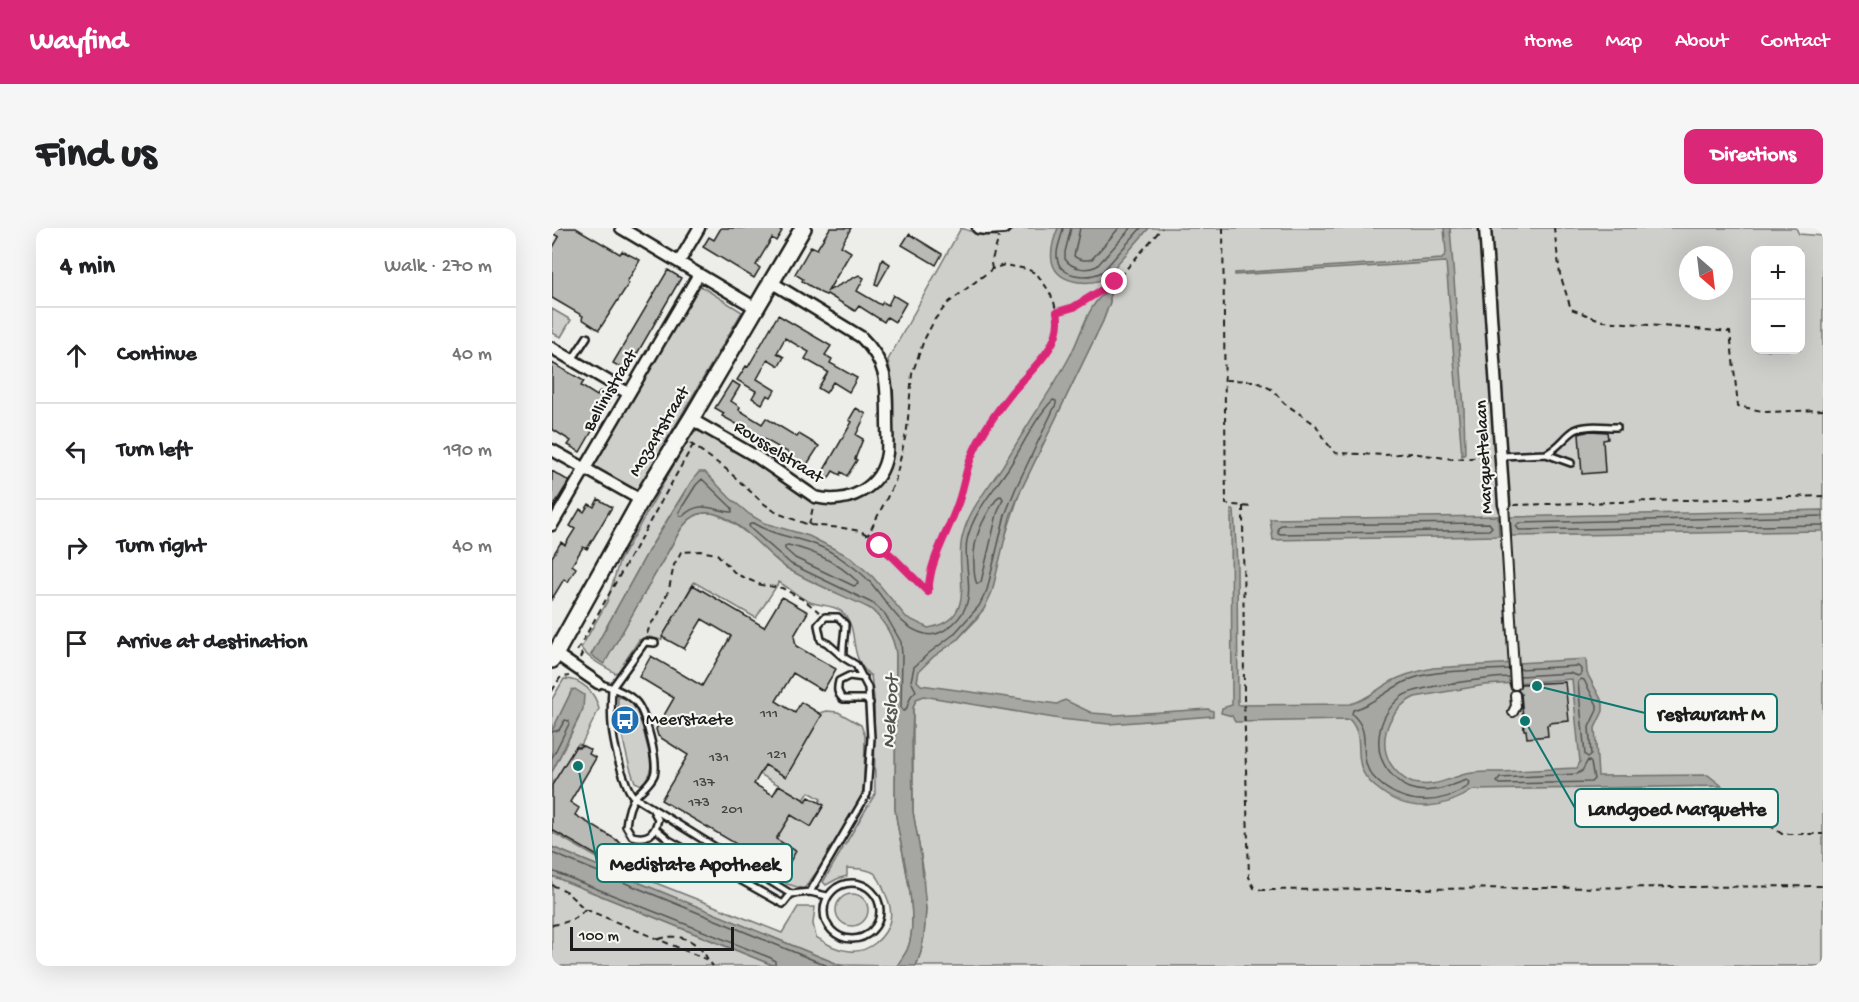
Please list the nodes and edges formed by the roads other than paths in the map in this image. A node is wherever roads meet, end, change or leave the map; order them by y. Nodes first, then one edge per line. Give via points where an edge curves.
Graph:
1 (621, 228) edge
2 (699, 228) edge
3 (978, 228) edge
4 (1003, 228) edge
5 (1485, 228) edge
6 (799, 229) edge
7 (679, 262) junction
8 (699, 274) junction
9 (771, 282) junction
10 (756, 308) junction
11 (587, 337) dead end
12 (552, 348) edge
13 (572, 360) junction
14 (628, 393) junction
15 (691, 419) junction
16 (1617, 427) dead end
17 (552, 450) edge
18 (1546, 454) junction
19 (1502, 456) junction
20 (1571, 463) dead end
21 (584, 469) junction
22 (641, 500) junction
23 (1504, 510) joint
24 (552, 525) edge
25 (655, 643) dead end
26 (843, 657) junction
27 (553, 661) edge
28 (864, 678) junction
29 (598, 683) joint
30 (1515, 684) dead end
31 (612, 688) junction
32 (1515, 695) dead end
33 (870, 703) junction
34 (1513, 712) dead end
35 (634, 797) junction
36 (652, 808) junction
37 (656, 829) junction
38 (810, 892) junction
39 (791, 894) junction
40 (827, 896) junction

1 - 7 street
2 - 7 street
3 - 4 street
5 - 19 street, Marquettelaan
6 - 9 main road, Mozartstraat
7 - 8 street
8 - 10 street
8 - 14 street, Bellinistraat
9 - 10 main road, Mozartstraat
9 - 15 street, Rousselstraat via 873,348 887,389 887,454 878,476 860,493 846,499 815,498
10 - 15 main road, Mozartstraat
11 - 13 lane
12 - 13 street
13 - 14 street
14 - 21 street, Bellinistraat
15 - 22 main road, Mozartstraat
16 - 18 lane via 1574,430
17 - 21 street
18 - 19 lane
18 - 20 lane
19 - 23 street, Marquettelaan
21 - 22 street
21 - 24 street, Bellinistraat
22 - 27 main road, Mozartstraat
23 - 30 street, Marquettelaan
25 - 31 lane via 645,642
26 - 26 lane via 845,624 838,616 825,617 818,626 821,640
26 - 28 lane via 856,665
27 - 29 street, Mozartstraat
28 - 33 lane
28 - 33 lane via 849,676 839,681 838,694 843,699 865,699
29 - 31 lane, Mozartstraat
31 - 35 lane via 614,746
31 - 35 lane, Mozartstraat via 638,703 656,765 654,776
32 - 34 street
33 - 38 lane via 867,794
35 - 36 lane
35 - 37 lane, Mozartstraat via 626,826 632,836 648,836
36 - 37 lane via 658,819
36 - 39 lane
37 - 39 lane via 783,904
38 - 39 lane
38 - 40 lane
40 - 40 lane via 823,910 826,924 836,935 850,939 865,936 876,926 880,912 877,897 867,886 853,882 838,886

